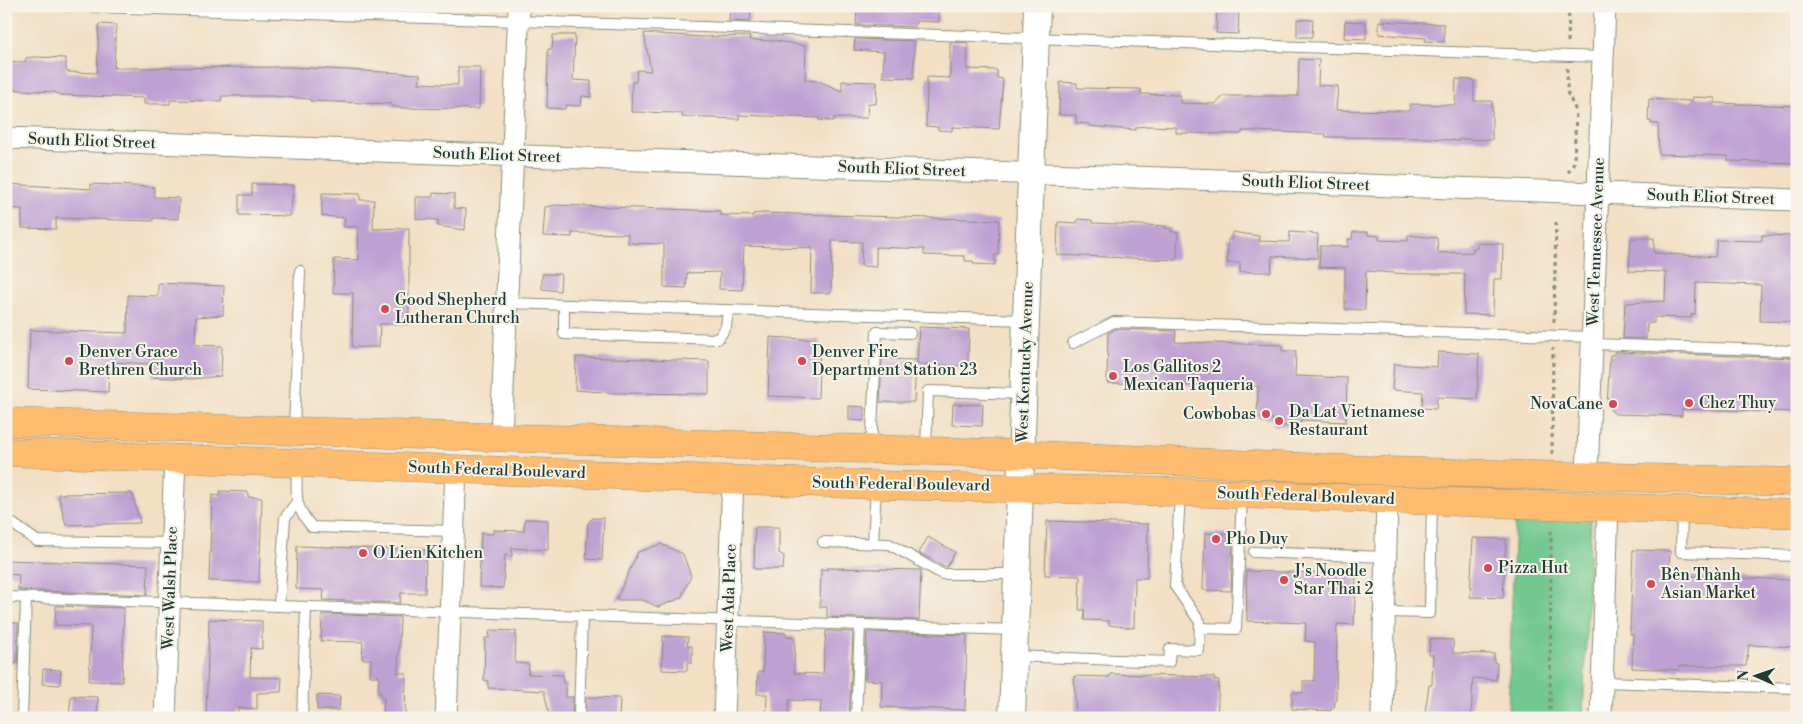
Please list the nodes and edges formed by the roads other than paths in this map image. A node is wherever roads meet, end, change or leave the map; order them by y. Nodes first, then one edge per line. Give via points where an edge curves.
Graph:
1 (66, 6) edge
2 (1037, 6) edge
3 (1605, 6) edge
4 (519, 14) edge
5 (1036, 38) junction
6 (1603, 57) junction
7 (6, 138) edge
8 (514, 156) junction
9 (1031, 174) junction
10 (1598, 193) junction
11 (1797, 200) edge
12 (300, 271) dead end
13 (508, 303) junction
14 (564, 305) junction
15 (728, 310) junction
16 (877, 315) junction
17 (1026, 320) junction
18 (877, 332) junction
19 (910, 333) dead end
20 (1592, 340) junction
21 (1073, 343) dead end
22 (1797, 351) edge
23 (1024, 394) junction
24 (6, 422) edge
25 (294, 431) junction
26 (501, 437) junction
27 (871, 449) junction
28 (926, 450) junction
29 (6, 452) edge
30 (1022, 454) junction
31 (175, 458) junction
32 (297, 462) junction
33 (456, 468) junction
34 (1587, 477) junction
35 (733, 479) junction
36 (1797, 482) edge
37 (876, 484) junction
38 (1020, 487) junction
39 (1180, 492) junction
40 (1242, 494) junction
41 (1387, 499) junction
42 (1432, 501) junction
43 (296, 503) junction
44 (1608, 506) junction
45 (1682, 509) junction
46 (1797, 514) edge
47 (6, 519) edge
48 (454, 531) junction
49 (172, 542) junction
50 (824, 542) dead end
51 (873, 543) junction
52 (1254, 552) dead end
53 (1797, 556) edge
54 (1386, 557) junction
55 (1017, 574) junction
56 (6, 597) edge
57 (26, 598) junction
58 (169, 602) junction
59 (279, 605) junction
60 (306, 607) junction
61 (451, 611) junction
62 (1385, 612) junction
63 (582, 616) junction
64 (728, 620) junction
65 (860, 625) junction
66 (1200, 628) junction
67 (1016, 630) junction
68 (1014, 656) junction
69 (1602, 682) junction
70 (1797, 688) edge
71 (22, 718) edge
72 (165, 718) edge
73 (302, 718) edge
74 (446, 718) edge
75 (579, 718) edge
76 (724, 718) edge
77 (856, 718) edge
78 (1012, 718) edge
79 (1382, 718) edge
80 (1601, 718) edge

1 - 4 lane
2 - 5 street, West Kentucky Avenue
3 - 6 street, West Tennessee Avenue
4 - 5 lane
4 - 8 street
5 - 6 lane
5 - 9 street, West Kentucky Avenue
6 - 10 street, West Tennessee Avenue
7 - 8 street, South Eliot Street
8 - 9 street, South Eliot Street
8 - 13 street
9 - 10 street, South Eliot Street
9 - 17 street, West Kentucky Avenue
10 - 11 street, South Eliot Street
10 - 20 street, West Tennessee Avenue
12 - 25 lane
13 - 14 lane
13 - 26 street
14 - 15 lane
14 - 15 lane via 564,334 718,339 726,327
15 - 16 lane
16 - 17 lane
16 - 18 lane
17 - 23 street, West Kentucky Avenue
18 - 19 lane
18 - 27 lane
20 - 21 lane via 1114,322
20 - 22 lane
20 - 34 street, West Tennessee Avenue
23 - 28 lane via 928,392
23 - 30 street, West Kentucky Avenue
24 - 25 main road, South Federal Boulevard
25 - 26 main road, South Federal Boulevard
26 - 27 main road, South Federal Boulevard
27 - 28 main road, South Federal Boulevard
28 - 30 main road, South Federal Boulevard
29 - 31 main road, South Federal Boulevard
30 - 34 main road, South Federal Boulevard
30 - 38 street, West Kentucky Avenue
31 - 32 main road, South Federal Boulevard
31 - 49 street, West Walsh Place
32 - 33 main road, South Federal Boulevard
32 - 43 lane
33 - 35 main road, South Federal Boulevard
33 - 48 street
34 - 36 main road, South Federal Boulevard
35 - 37 main road, South Federal Boulevard
35 - 64 street, West Ada Place
37 - 38 main road, South Federal Boulevard
37 - 51 lane
38 - 39 main road, South Federal Boulevard
38 - 55 street, West Kentucky Avenue
39 - 40 main road, South Federal Boulevard
39 - 66 lane via 1175,586 1200,622
40 - 41 main road, South Federal Boulevard
40 - 66 lane via 1236,629
41 - 42 main road, South Federal Boulevard
41 - 54 street
42 - 44 main road, South Federal Boulevard
42 - 62 lane via 1430,613
43 - 48 lane via 312,527
43 - 59 lane via 285,518
44 - 45 main road, South Federal Boulevard
44 - 69 street
45 - 46 main road, South Federal Boulevard
45 - 53 lane via 1681,552
47 - 49 lane via 37,541
48 - 61 street
49 - 58 street, West Walsh Place
50 - 51 lane
51 - 55 lane via 889,544 942,574
52 - 54 lane
54 - 62 street
55 - 67 street, West Kentucky Avenue
56 - 57 lane
57 - 58 lane
57 - 71 lane
58 - 59 lane
58 - 72 street, West Walsh Place
59 - 60 lane
60 - 61 lane
60 - 73 lane
61 - 63 lane
61 - 74 street
62 - 79 street
63 - 64 lane
63 - 75 lane
64 - 65 lane
64 - 76 street, West Ada Place
65 - 67 lane
65 - 77 lane
66 - 68 lane via 1199,650 1170,649 1169,662
67 - 68 street, West Kentucky Avenue
68 - 78 street, West Kentucky Avenue
69 - 70 lane
69 - 80 street

